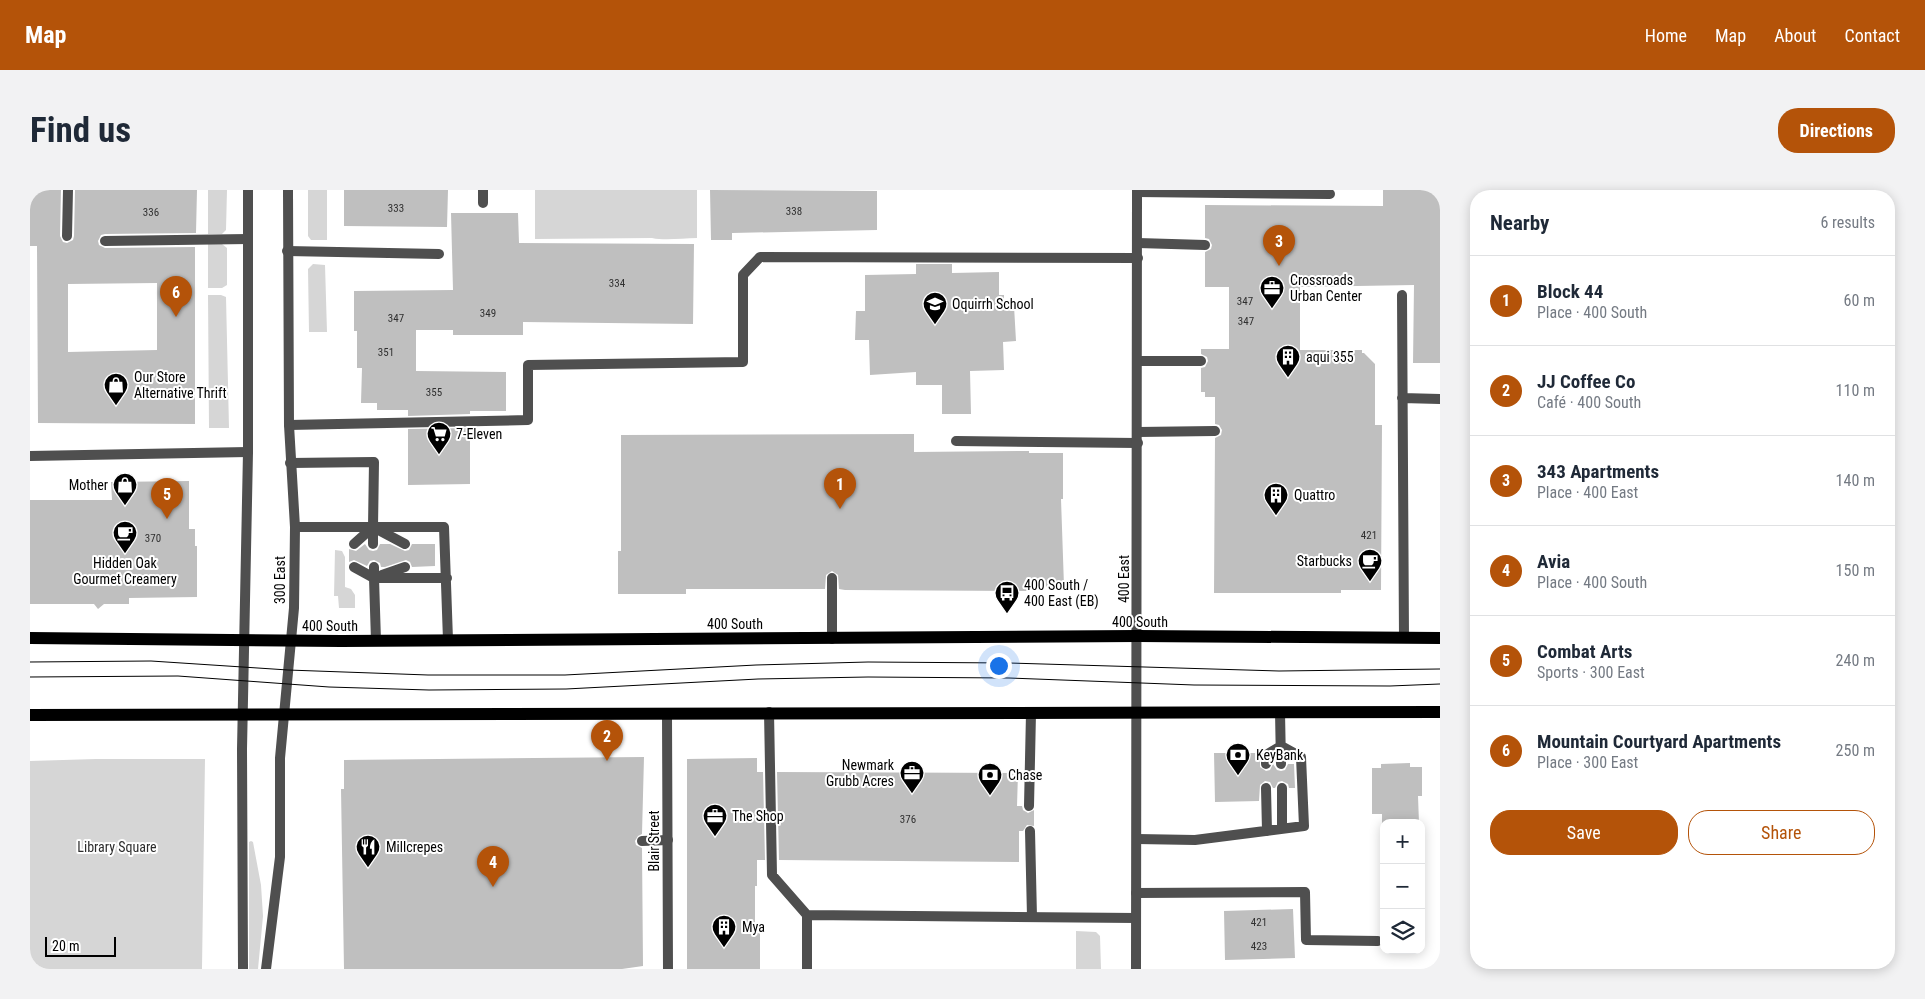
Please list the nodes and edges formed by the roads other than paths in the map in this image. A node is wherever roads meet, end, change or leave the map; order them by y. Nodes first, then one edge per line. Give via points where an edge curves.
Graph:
1 (68, 190) edge
2 (248, 190) edge
3 (288, 190) edge
4 (483, 190) edge
5 (1137, 191) edge
6 (1330, 194) dead end
7 (483, 203) dead end
8 (67, 236) dead end
9 (248, 239) junction
10 (105, 241) dead end
11 (1138, 243) junction
12 (1205, 245) dead end
13 (287, 251) junction
14 (439, 254) dead end
15 (1138, 258) junction
16 (1402, 295) dead end
17 (1138, 361) junction
18 (1201, 361) dead end
19 (1402, 398) junction
20 (1440, 398) edge
21 (289, 425) junction
22 (1215, 432) dead end
23 (1138, 437) junction
24 (956, 441) dead end
25 (248, 452) junction
26 (30, 456) edge
27 (290, 463) junction
28 (294, 527) junction
29 (373, 527) junction
30 (354, 544) dead end
31 (373, 544) dead end
32 (405, 544) dead end
33 (354, 567) dead end
34 (374, 567) dead end
35 (405, 567) dead end
36 (374, 578) junction
37 (447, 578) junction
38 (832, 578) dead end
39 (1138, 636) junction
40 (30, 638) edge
41 (1404, 638) junction
42 (1440, 638) edge
43 (832, 639) junction
44 (245, 640) junction
45 (448, 640) junction
46 (291, 641) junction
47 (376, 641) junction
48 (769, 712) junction
49 (1137, 712) junction
50 (1280, 712) junction
51 (1440, 712) edge
52 (1031, 713) junction
53 (667, 714) junction
54 (30, 715) edge
55 (243, 716) junction
56 (284, 716) junction
57 (1281, 746) junction
58 (1266, 764) dead end
59 (1281, 764) dead end
60 (1266, 788) dead end
61 (1282, 788) dead end
62 (1029, 806) dead end
63 (1282, 828) junction
64 (1030, 831) dead end
65 (1267, 831) junction
66 (1137, 839) junction
67 (668, 840) junction
68 (642, 841) dead end
69 (1136, 894) junction
70 (807, 915) junction
71 (1032, 917) junction
72 (1136, 918) junction
73 (1378, 941) dead end
74 (243, 969) edge
75 (266, 969) edge
76 (668, 969) edge
77 (807, 969) edge
78 (1136, 969) edge

1 - 8 street
2 - 9 street
3 - 13 street, 300 East
4 - 7 street
5 - 6 street
5 - 11 street, 400 East
9 - 10 street
9 - 25 street
11 - 12 street
11 - 15 street, 400 East
13 - 14 street
13 - 21 street, 300 East
15 - 17 street, 400 East
15 - 21 street via 760,257 743,276 743,362 528,365 528,420
16 - 19 street
17 - 18 street
17 - 23 street, 400 East
19 - 20 street
19 - 41 street
21 - 27 street, 300 East
22 - 23 street
23 - 24 street
23 - 39 street, 400 East
25 - 26 street
25 - 44 street
27 - 28 street, 300 East
27 - 29 street via 374,462
28 - 29 street
28 - 46 street, 300 East
29 - 30 street
29 - 31 street
29 - 32 street
29 - 37 street via 444,527
33 - 36 street
34 - 36 street
35 - 36 street
36 - 37 street
36 - 47 street
37 - 45 street
38 - 43 street
39 - 41 main road, 400 South
39 - 43 main road, 400 South
39 - 49 street, 400 East
40 - 44 main road, 400 South
41 - 42 main road, 400 South
43 - 45 main road, 400 South
44 - 46 main road, 400 South
44 - 55 street
45 - 47 main road, 400 South
46 - 47 main road, 400 South
46 - 56 street, 300 East
48 - 52 main road
48 - 53 main road
48 - 70 street via 772,875
49 - 50 main road
49 - 52 main road
49 - 66 street, 400 East
50 - 51 main road
50 - 57 street
52 - 62 street
53 - 56 main road
53 - 67 street, Blair Street
54 - 55 main road
55 - 56 main road
55 - 74 street
56 - 75 street, 300 East via 280,758 280,857
57 - 58 street via 1266,755
57 - 59 street
57 - 63 street via 1301,757 1304,826
60 - 65 street
61 - 63 street
63 - 65 street
64 - 71 street
65 - 66 street via 1195,840
66 - 69 street, 400 East
67 - 68 street
67 - 76 street, Blair Street
69 - 72 street, 400 East
69 - 73 street via 1305,892 1306,940
70 - 71 street
70 - 77 street
71 - 72 street
72 - 78 street, 400 East

